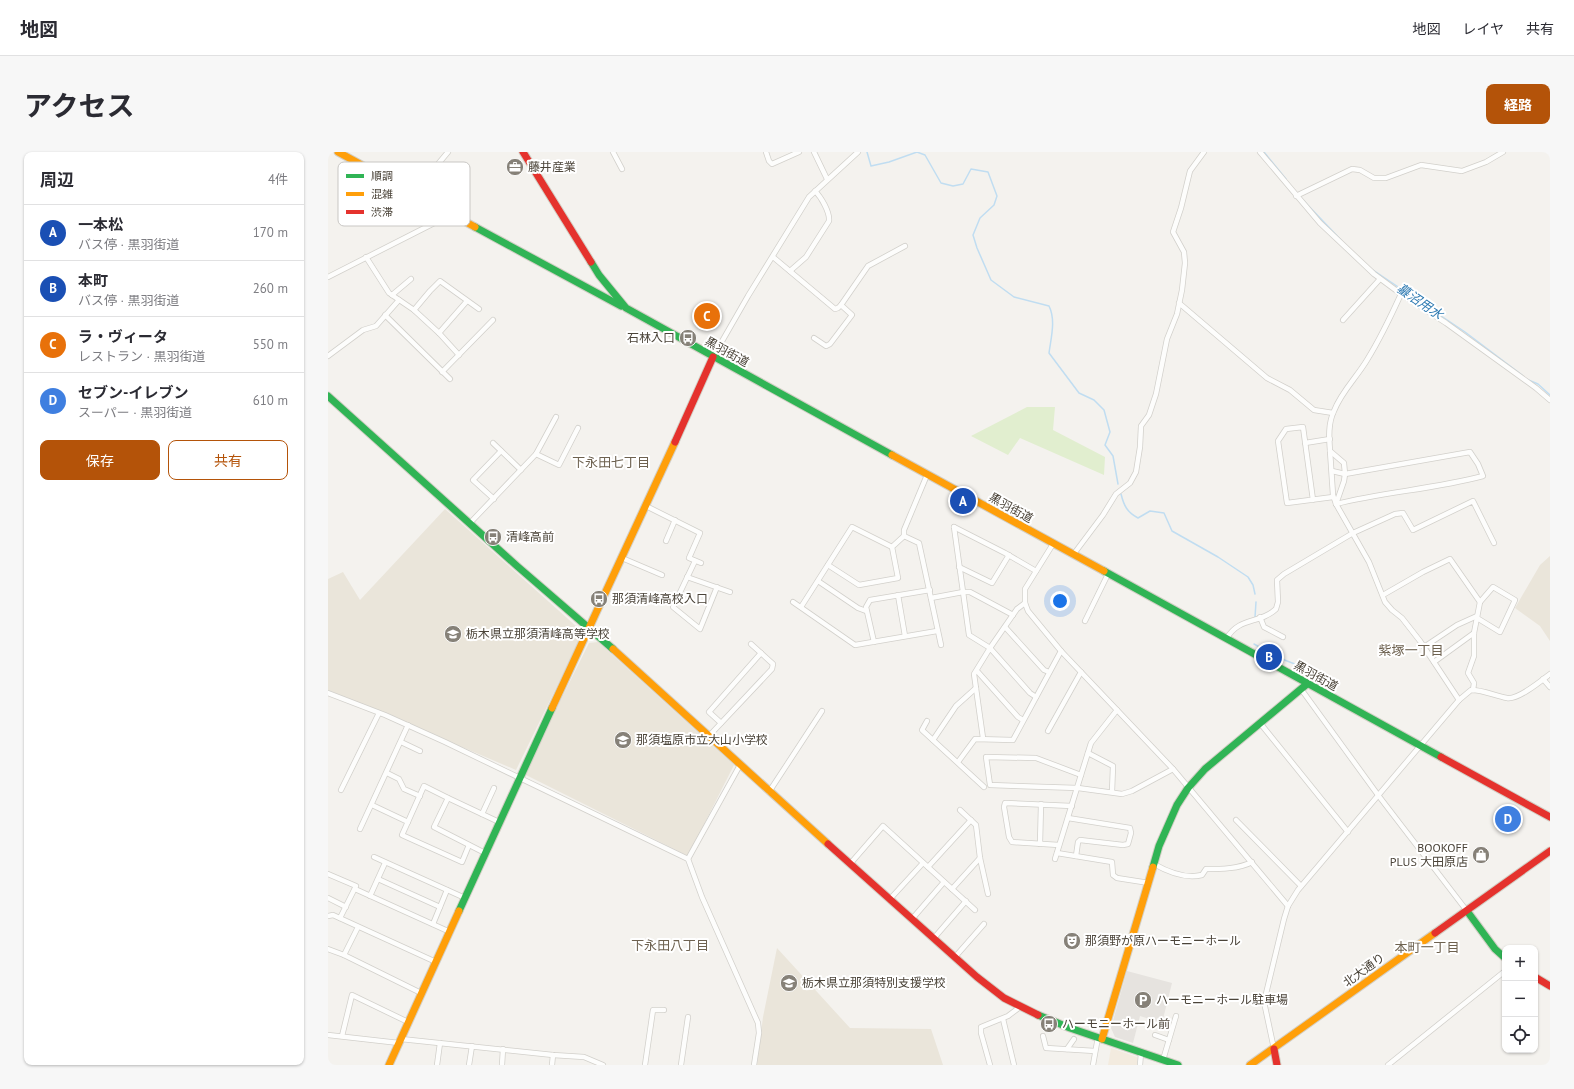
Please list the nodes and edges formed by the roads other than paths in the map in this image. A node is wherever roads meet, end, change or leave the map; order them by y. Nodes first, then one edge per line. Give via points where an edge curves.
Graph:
1 (338, 152) edge
2 (448, 152) edge
3 (523, 152) edge
4 (613, 152) edge
5 (766, 152) edge
6 (799, 152) edge
7 (814, 152) edge
8 (858, 152) edge
9 (1204, 152) edge
10 (1260, 152) edge
11 (1503, 152) edge
12 (356, 162) edge
13 (440, 162) edge
14 (622, 169) dead end
15 (827, 179) junction
16 (815, 190) junction
17 (1296, 196) junction
18 (470, 224) edge
19 (428, 226) edge
20 (905, 246) dead end
21 (366, 257) junction
22 (773, 257) junction
23 (790, 271) junction
24 (328, 277) edge
25 (412, 279) dead end
26 (1380, 279) junction
27 (1401, 294) junction
28 (392, 295) junction
29 (399, 300) junction
30 (467, 301) junction
31 (1179, 303) junction
32 (841, 305) junction
33 (626, 308) junction
34 (479, 309) dead end
35 (414, 310) junction
36 (386, 315) junction
37 (493, 320) dead end
38 (1343, 320) dead end
39 (439, 333) junction
40 (814, 338) dead end
41 (459, 355) junction
42 (328, 356) edge
43 (713, 357) junction
44 (442, 372) junction
45 (450, 379) dead end
46 (328, 396) edge
47 (1550, 400) edge
48 (1333, 414) junction
49 (556, 417) dead end
50 (578, 428) dead end
51 (1330, 439) junction
52 (493, 443) dead end
53 (1305, 443) junction
54 (501, 451) junction
55 (1330, 451) junction
56 (536, 454) junction
57 (521, 470) junction
58 (1332, 471) junction
59 (1345, 474) junction
60 (927, 475) junction
61 (1333, 497) junction
62 (494, 499) junction
63 (1313, 500) junction
64 (1336, 504) junction
65 (646, 506) junction
66 (675, 520) junction
67 (470, 523) junction
68 (1353, 534) junction
69 (904, 536) junction
70 (666, 541) dead end
71 (1494, 543) dead end
72 (1053, 544) junction
73 (892, 547) junction
74 (1009, 555) junction
75 (1073, 555) junction
76 (622, 558) junction
77 (695, 561) junction
78 (701, 563) dead end
79 (828, 565) junction
80 (959, 567) junction
81 (1036, 571) junction
82 (1108, 574) junction
83 (662, 575) dead end
84 (688, 577) junction
85 (818, 581) junction
86 (717, 587) junction
87 (930, 590) junction
88 (730, 592) dead end
89 (963, 592) junction
90 (898, 595) junction
91 (1382, 595) junction
92 (931, 598) junction
93 (793, 602) dead end
94 (1480, 602) junction
95 (1025, 604) junction
96 (801, 608) junction
97 (866, 611) junction
98 (1013, 615) junction
99 (1477, 617) junction
100 (1260, 618) junction
101 (1085, 621) dead end
102 (1005, 627) junction
103 (590, 628) junction
104 (937, 631) junction
105 (1474, 633) junction
106 (905, 636) junction
107 (1283, 637) dead end
108 (1226, 638) junction
109 (874, 642) junction
110 (751, 644) dead end
111 (941, 646) dead end
112 (1424, 647) junction
113 (990, 648) junction
114 (1062, 651) junction
115 (761, 653) junction
116 (1434, 662) junction
117 (977, 671) junction
118 (1049, 672) junction
119 (1081, 672) junction
120 (1550, 674) edge
121 (1543, 679) junction
122 (1304, 687) junction
123 (1550, 687) edge
124 (976, 688) junction
125 (1473, 690) junction
126 (328, 693) edge
127 (1036, 697) junction
128 (1459, 700) junction
129 (822, 710) dead end
130 (1117, 710) junction
131 (379, 712) junction
132 (1023, 720) junction
133 (927, 721) dead end
134 (721, 723) junction
135 (1260, 723) junction
136 (408, 726) junction
137 (1048, 731) dead end
138 (708, 737) junction
139 (983, 738) junction
140 (933, 740) junction
141 (401, 742) junction
142 (1420, 746) junction
143 (420, 751) dead end
144 (1088, 753) junction
145 (958, 762) junction
146 (740, 766) junction
147 (1173, 769) junction
148 (387, 774) junction
149 (1081, 775) junction
150 (519, 778) junction
151 (984, 787) dead end
152 (494, 788) dead end
153 (1078, 788) junction
154 (1188, 788) junction
155 (341, 790) dead end
156 (769, 792) junction
157 (1112, 792) junction
158 (1378, 795) junction
159 (420, 796) junction
160 (448, 798) junction
161 (1041, 804) junction
162 (372, 805) junction
163 (1072, 806) junction
164 (960, 810) dead end
165 (482, 814) junction
166 (1550, 817) edge
167 (1068, 818) junction
168 (971, 820) junction
169 (1236, 820) dead end
170 (408, 822) junction
171 (499, 822) junction
172 (360, 829) dead end
173 (1348, 832) junction
174 (1040, 844) junction
175 (469, 845) junction
176 (1059, 846) junction
177 (1550, 851) edge
178 (485, 853) junction
179 (1057, 853) junction
180 (1076, 856) junction
181 (374, 858) dead end
182 (980, 858) junction
183 (688, 859) junction
184 (1055, 859) dead end
185 (1252, 862) junction
186 (385, 863) junction
187 (923, 863) junction
188 (850, 864) junction
189 (1154, 864) junction
190 (928, 867) junction
191 (328, 874) edge
192 (378, 879) junction
193 (944, 882) junction
194 (1149, 883) junction
195 (1301, 886) junction
196 (355, 889) junction
197 (952, 889) junction
198 (447, 890) junction
199 (988, 894) dead end
200 (370, 896) junction
201 (328, 898) edge
202 (465, 898) junction
203 (890, 899) junction
204 (966, 901) junction
205 (1288, 906) junction
206 (346, 907) junction
207 (440, 907) junction
208 (975, 910) dead end
209 (1467, 911) junction
210 (328, 916) edge
211 (340, 918) junction
212 (912, 919) junction
213 (433, 924) junction
214 (984, 924) dead end
215 (358, 927) junction
216 (450, 932) junction
217 (934, 938) junction
218 (328, 949) edge
219 (344, 955) junction
220 (1502, 955) edge
221 (955, 957) junction
222 (436, 962) junction
223 (1502, 973) edge
224 (1538, 979) edge
225 (1550, 986) edge
226 (421, 994) junction
227 (1020, 1007) junction
228 (664, 1010) dead end
229 (1176, 1016) dead end
230 (688, 1017) dead end
231 (1003, 1019) junction
232 (408, 1022) junction
233 (328, 1035) edge
234 (1154, 1035) dead end
235 (342, 1036) junction
236 (1043, 1036) dead end
237 (1100, 1038) junction
238 (1074, 1039) dead end
239 (1169, 1040) junction
240 (400, 1041) junction
241 (440, 1043) junction
242 (472, 1046) junction
243 (1274, 1048) junction
244 (503, 1049) junction
245 (1067, 1049) junction
246 (1095, 1051) junction
247 (1141, 1053) junction
248 (553, 1055) junction
249 (1163, 1060) junction
250 (595, 1063) edge
251 (389, 1065) edge
252 (437, 1065) edge
253 (469, 1065) edge
254 (502, 1065) edge
255 (552, 1065) edge
256 (603, 1065) edge
257 (645, 1065) edge
258 (682, 1065) edge
259 (754, 1065) edge
260 (990, 1065) edge
261 (1014, 1065) edge
262 (1093, 1065) edge
263 (1140, 1065) edge
264 (1178, 1065) edge
265 (1250, 1065) edge
266 (1277, 1065) edge
267 (1388, 1065) edge

1 - 12 street
2 - 13 street
3 - 33 street, 黒羽街道 via 600,275
4 - 14 street
5 - 6 street via 772,164
7 - 15 street
8 - 15 street
9 - 31 street via 1190,171 1173,232 1184,252 1186,263
10 - 17 street
11 - 17 street via 1462,171 1421,165 1386,178 1374,178 1360,170 1352,169
15 - 16 street
16 - 22 street via 803,205
16 - 23 street via 829,221 806,257
17 - 26 street via 1320,223
18 - 33 street
19 - 21 street
20 - 32 street via 868,266
21 - 24 street
21 - 28 street
22 - 23 street
22 - 43 street
23 - 32 street via 833,308
25 - 28 street
26 - 27 street
26 - 38 street
27 - 47 street via 1446,322
27 - 48 street via 1367,360 1348,386
28 - 29 street
29 - 35 street
29 - 36 street
30 - 34 street
30 - 35 street via 440,281
30 - 39 street
31 - 48 street via 1267,378 1290,390 1314,410
31 - 75 street via 1167,339 1156,394 1149,415 1141,426 1136,472 1130,483 1116,494 1103,516
32 - 40 street via 852,315 830,344 826,346
33 - 43 street, 黒羽街道
35 - 39 street
36 - 42 street via 376,326 363,330
36 - 44 street
37 - 41 street
39 - 41 street
41 - 44 street
43 - 60 street, 黒羽街道
43 - 65 street
44 - 45 street
46 - 67 street
48 - 51 street
49 - 56 street
50 - 56 street via 559,465
51 - 53 street
51 - 55 street
52 - 54 street
53 - 63 street
53 - 63 street via 1303,427 1286,429 1278,441 1287,503
54 - 57 street
54 - 62 street via 473,480
55 - 58 street
55 - 59 street via 1344,463
56 - 57 street
57 - 62 street
58 - 59 street
58 - 61 street
59 - 64 street
59 - 64 street via 1470,452 1483,476
60 - 69 street via 904,530
60 - 72 street, 黒羽街道
61 - 63 street
61 - 64 street
62 - 67 street
64 - 68 street
65 - 66 street
65 - 76 street
66 - 70 street
66 - 77 street via 700,534 689,558
67 - 103 street
68 - 71 street via 1395,514 1404,513 1413,530 1473,501
68 - 91 street via 1370,562
68 - 100 street via 1277,580 1276,609
69 - 73 street
69 - 87 street via 919,543
72 - 75 street, 黒羽街道
72 - 81 street
73 - 79 street via 852,527
73 - 79 street via 898,578 860,585
74 - 80 street via 992,583
74 - 80 street via 954,527
74 - 81 street
75 - 82 street, 黒羽街道
76 - 83 street
76 - 103 street
77 - 78 street
77 - 84 street
79 - 85 street
80 - 89 street
81 - 95 street via 1025,589
82 - 101 street
82 - 108 street, 黒羽街道
84 - 86 street
84 - 86 street via 673,608 700,629
85 - 96 street
85 - 97 street
86 - 88 street
87 - 90 street
87 - 92 street
89 - 92 street
89 - 98 street via 970,592
89 - 113 street via 970,635
90 - 97 street via 870,600
90 - 106 street
91 - 94 street via 1450,559
91 - 112 street
92 - 104 street
93 - 96 street
94 - 99 street
94 - 99 street via 1493,587 1515,600 1500,632
95 - 98 street
95 - 114 street
96 - 109 street via 855,646
97 - 109 street
98 - 102 street
99 - 105 street
99 - 112 street via 1457,625
100 - 107 street via 1264,627
100 - 108 street via 1234,628
102 - 113 street
102 - 118 street via 1044,670
103 - 138 street
103 - 150 street
104 - 106 street
104 - 111 street
105 - 116 street
105 - 125 street via 1474,656 1468,673 1474,683
106 - 109 street
108 - 122 street, 黒羽街道
110 - 115 street
112 - 116 street
113 - 117 street
113 - 127 street
114 - 118 street
114 - 119 street
115 - 134 street via 709,712
115 - 134 street via 773,664 772,669
116 - 128 street
117 - 124 street via 974,674
117 - 132 street
118 - 127 street
119 - 130 street
119 - 137 street
120 - 121 street
121 - 123 street
121 - 125 street via 1509,699
122 - 135 street
122 - 142 street, 黒羽街道
122 - 158 street
124 - 139 street
124 - 140 street via 956,706
125 - 128 street
126 - 131 street
127 - 132 street
128 - 142 street
129 - 156 street
130 - 144 street via 1090,743
130 - 147 street
131 - 136 street
131 - 155 street
132 - 139 street via 1013,740
133 - 140 street via 922,730
134 - 138 street
135 - 154 street via 1205,769
135 - 173 street
136 - 141 street
136 - 150 street
138 - 146 street
139 - 145 street via 975,739
140 - 145 street
141 - 143 street
141 - 148 street
142 - 158 street
142 - 166 street, 黒羽街道
144 - 149 street
144 - 157 street via 1113,766
145 - 151 street
146 - 156 street
146 - 183 street
147 - 154 street
147 - 157 street via 1132,791 1122,794
148 - 159 street via 399,779 404,789
148 - 162 street
149 - 153 street
149 - 153 street via 1036,758 986,757 990,785
150 - 171 street
150 - 183 street
152 - 165 street
153 - 157 street
153 - 163 street
154 - 185 street
154 - 189 street via 1171,817
156 - 188 street
158 - 173 street
158 - 209 street
159 - 160 street via 424,786
159 - 170 street
160 - 165 street
160 - 175 street via 434,827
161 - 163 street
161 - 174 street
161 - 174 street via 1005,803 1004,807 1012,842
162 - 170 street
162 - 172 street
163 - 167 street
164 - 168 street
165 - 171 street
167 - 176 street
167 - 180 street via 1130,828 1128,844 1080,840
168 - 182 street via 976,824
168 - 190 street
169 - 195 street
170 - 175 street via 402,835 462,862
171 - 178 street
173 - 195 street
174 - 176 street
175 - 178 street
176 - 179 street
177 - 209 street, 北大通り
178 - 202 street
179 - 180 street
179 - 184 street
180 - 194 street via 1112,862 1113,875 1116,878
181 - 186 street
182 - 197 street
182 - 199 street
183 - 259 street via 702,897 758,1023
185 - 189 street via 1242,866 1206,869 1202,875 1197,876 1165,870
185 - 205 street
186 - 192 street
186 - 198 street
187 - 188 street via 883,826
187 - 190 street
187 - 203 street
188 - 203 street
189 - 194 street
190 - 193 street
191 - 196 street via 356,886
192 - 200 street
192 - 207 street
193 - 197 street
193 - 212 street
194 - 237 street
195 - 205 street
196 - 200 street
196 - 206 street
197 - 204 street
198 - 202 street
198 - 207 street
200 - 213 street
201 - 206 street
202 - 216 street
203 - 212 street
204 - 208 street
204 - 217 street
205 - 243 street via 1264,1002
206 - 211 street
207 - 213 street
209 - 220 street
209 - 243 street, 北大通り
210 - 211 street via 333,914
211 - 215 street
212 - 217 street
213 - 216 street
214 - 221 street
215 - 219 street
215 - 222 street
216 - 222 street
217 - 221 street
218 - 219 street
219 - 226 street
221 - 227 street via 1004,998
222 - 226 street
223 - 267 street
224 - 225 street
226 - 232 street
227 - 231 street
227 - 237 street
228 - 257 street via 653,1010
229 - 239 street
230 - 258 street
231 - 260 street via 981,1027
231 - 261 street
232 - 235 street via 352,995
232 - 240 street
233 - 235 street
234 - 239 street
235 - 240 street
236 - 245 street via 1046,1048
237 - 246 street
237 - 247 street
238 - 245 street
239 - 249 street
240 - 241 street
240 - 251 street
241 - 242 street
241 - 252 street
242 - 244 street
242 - 253 street
243 - 265 street, 北大通り
243 - 266 street
244 - 248 street
244 - 254 street
245 - 246 street
246 - 262 street
247 - 249 street
247 - 263 street
248 - 250 street via 584,1057
248 - 255 street
249 - 264 street
250 - 256 street

